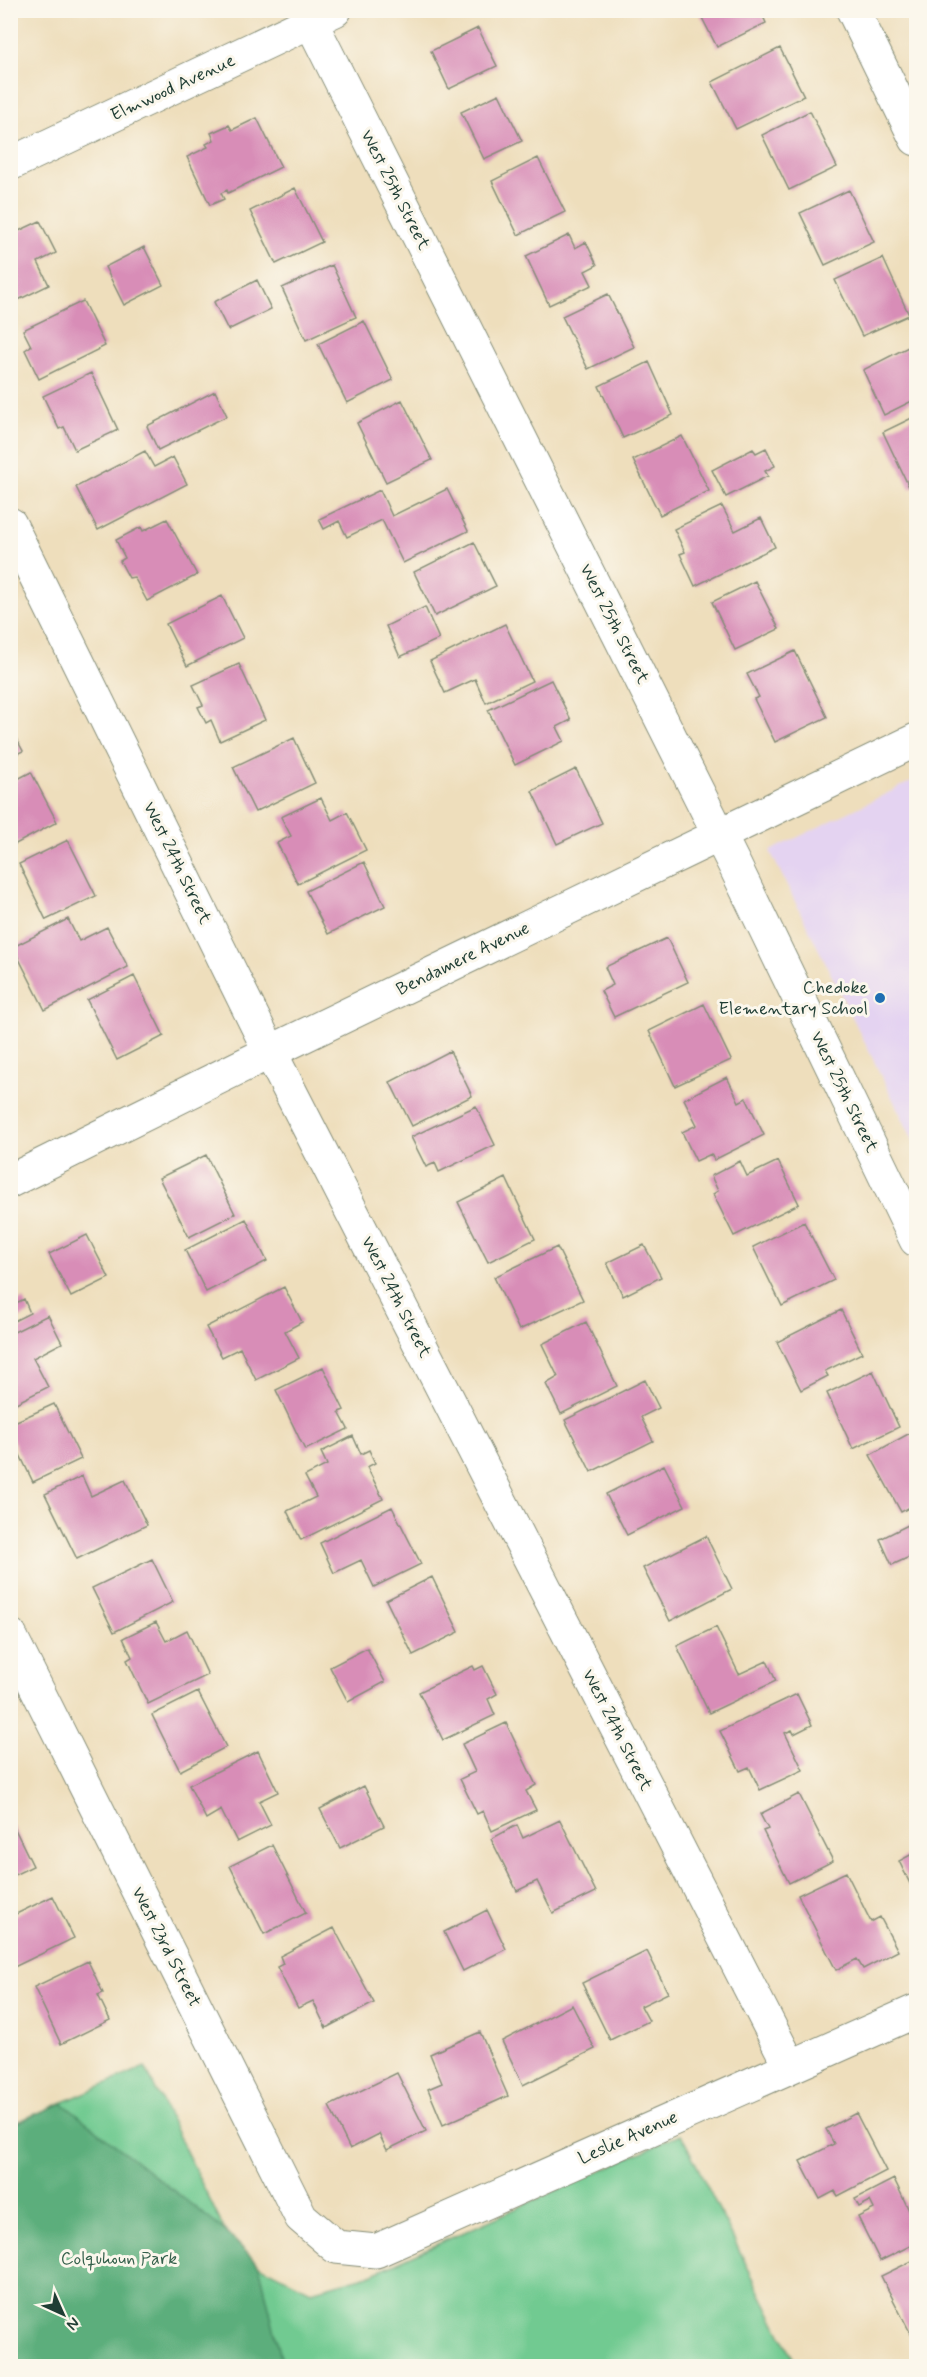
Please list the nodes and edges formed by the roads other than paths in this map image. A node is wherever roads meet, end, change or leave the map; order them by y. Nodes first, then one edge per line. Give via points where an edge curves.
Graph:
1 (853, 10) edge
2 (317, 14) edge
3 (916, 139) edge
4 (10, 164) edge
5 (10, 524) edge
6 (916, 740) edge
7 (720, 835) junction
8 (270, 1052) junction
9 (10, 1181) edge
10 (916, 1240) edge
11 (10, 1635) edge
12 (915, 2016) edge
13 (790, 2066) junction
14 (336, 2247) joint

1 - 3 street
2 - 4 street, Elmwood Avenue
2 - 7 street, West 25th Street
5 - 8 street, West 24th Street
6 - 7 street, Bendamere Avenue
7 - 8 street, Bendamere Avenue
7 - 10 street, West 25th Street
8 - 9 street, Bendamere Avenue
8 - 13 street, West 24th Street
11 - 14 street, West 23rd Street via 301,2217
12 - 13 street, Leslie Avenue
13 - 14 street, Leslie Avenue via 376,2251

